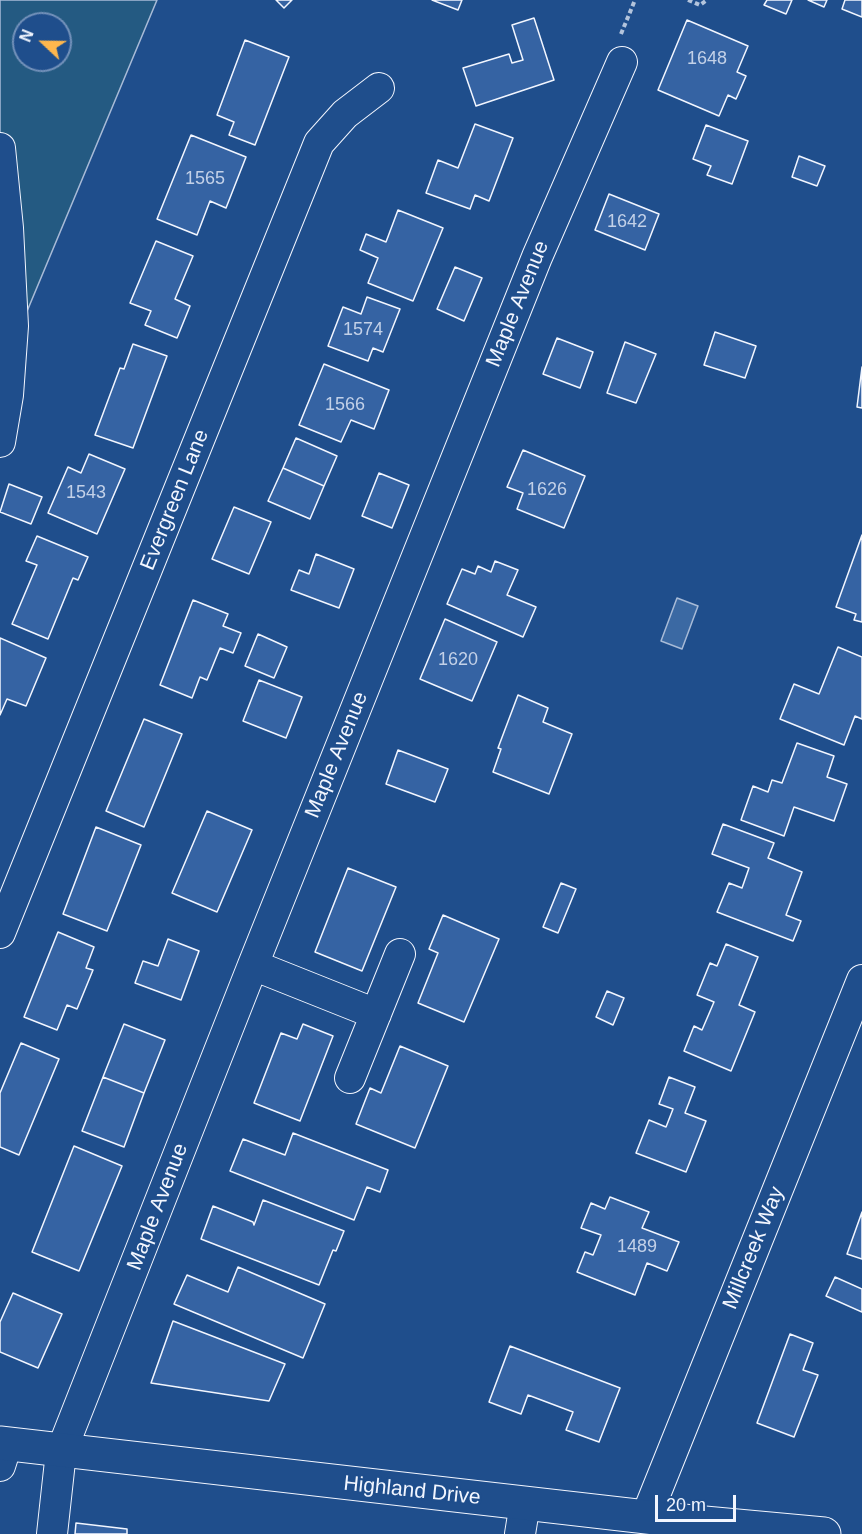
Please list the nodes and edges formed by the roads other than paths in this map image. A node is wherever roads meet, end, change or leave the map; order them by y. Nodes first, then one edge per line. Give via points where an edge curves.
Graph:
1 (622, 62) road end
2 (379, 88) dead end
3 (0, 148) edge
4 (0, 441) edge
5 (0, 933) edge
6 (400, 954) dead end
7 (253, 965) junction
8 (859, 996) edge
9 (376, 1014) junction
10 (350, 1078) dead end
11 (2, 1451) edge
12 (61, 1452) junction
13 (523, 1519) edge
14 (663, 1524) edge
15 (52, 1534) edge
16 (824, 1534) edge

1 - 7 street, Maple Avenue via 537,257
2 - 5 street, Evergreen Lane via 345,114 319,142
3 - 4 street via 13,326
6 - 9 street
7 - 9 street
7 - 12 street, Maple Avenue
8 - 14 street, Millcreek Way
9 - 10 street
11 - 12 main road, Highland Drive
12 - 13 main road, Highland Drive
12 - 15 street, Maple Avenue
13 - 14 main road, Highland Drive
14 - 16 main road, Highland Drive

